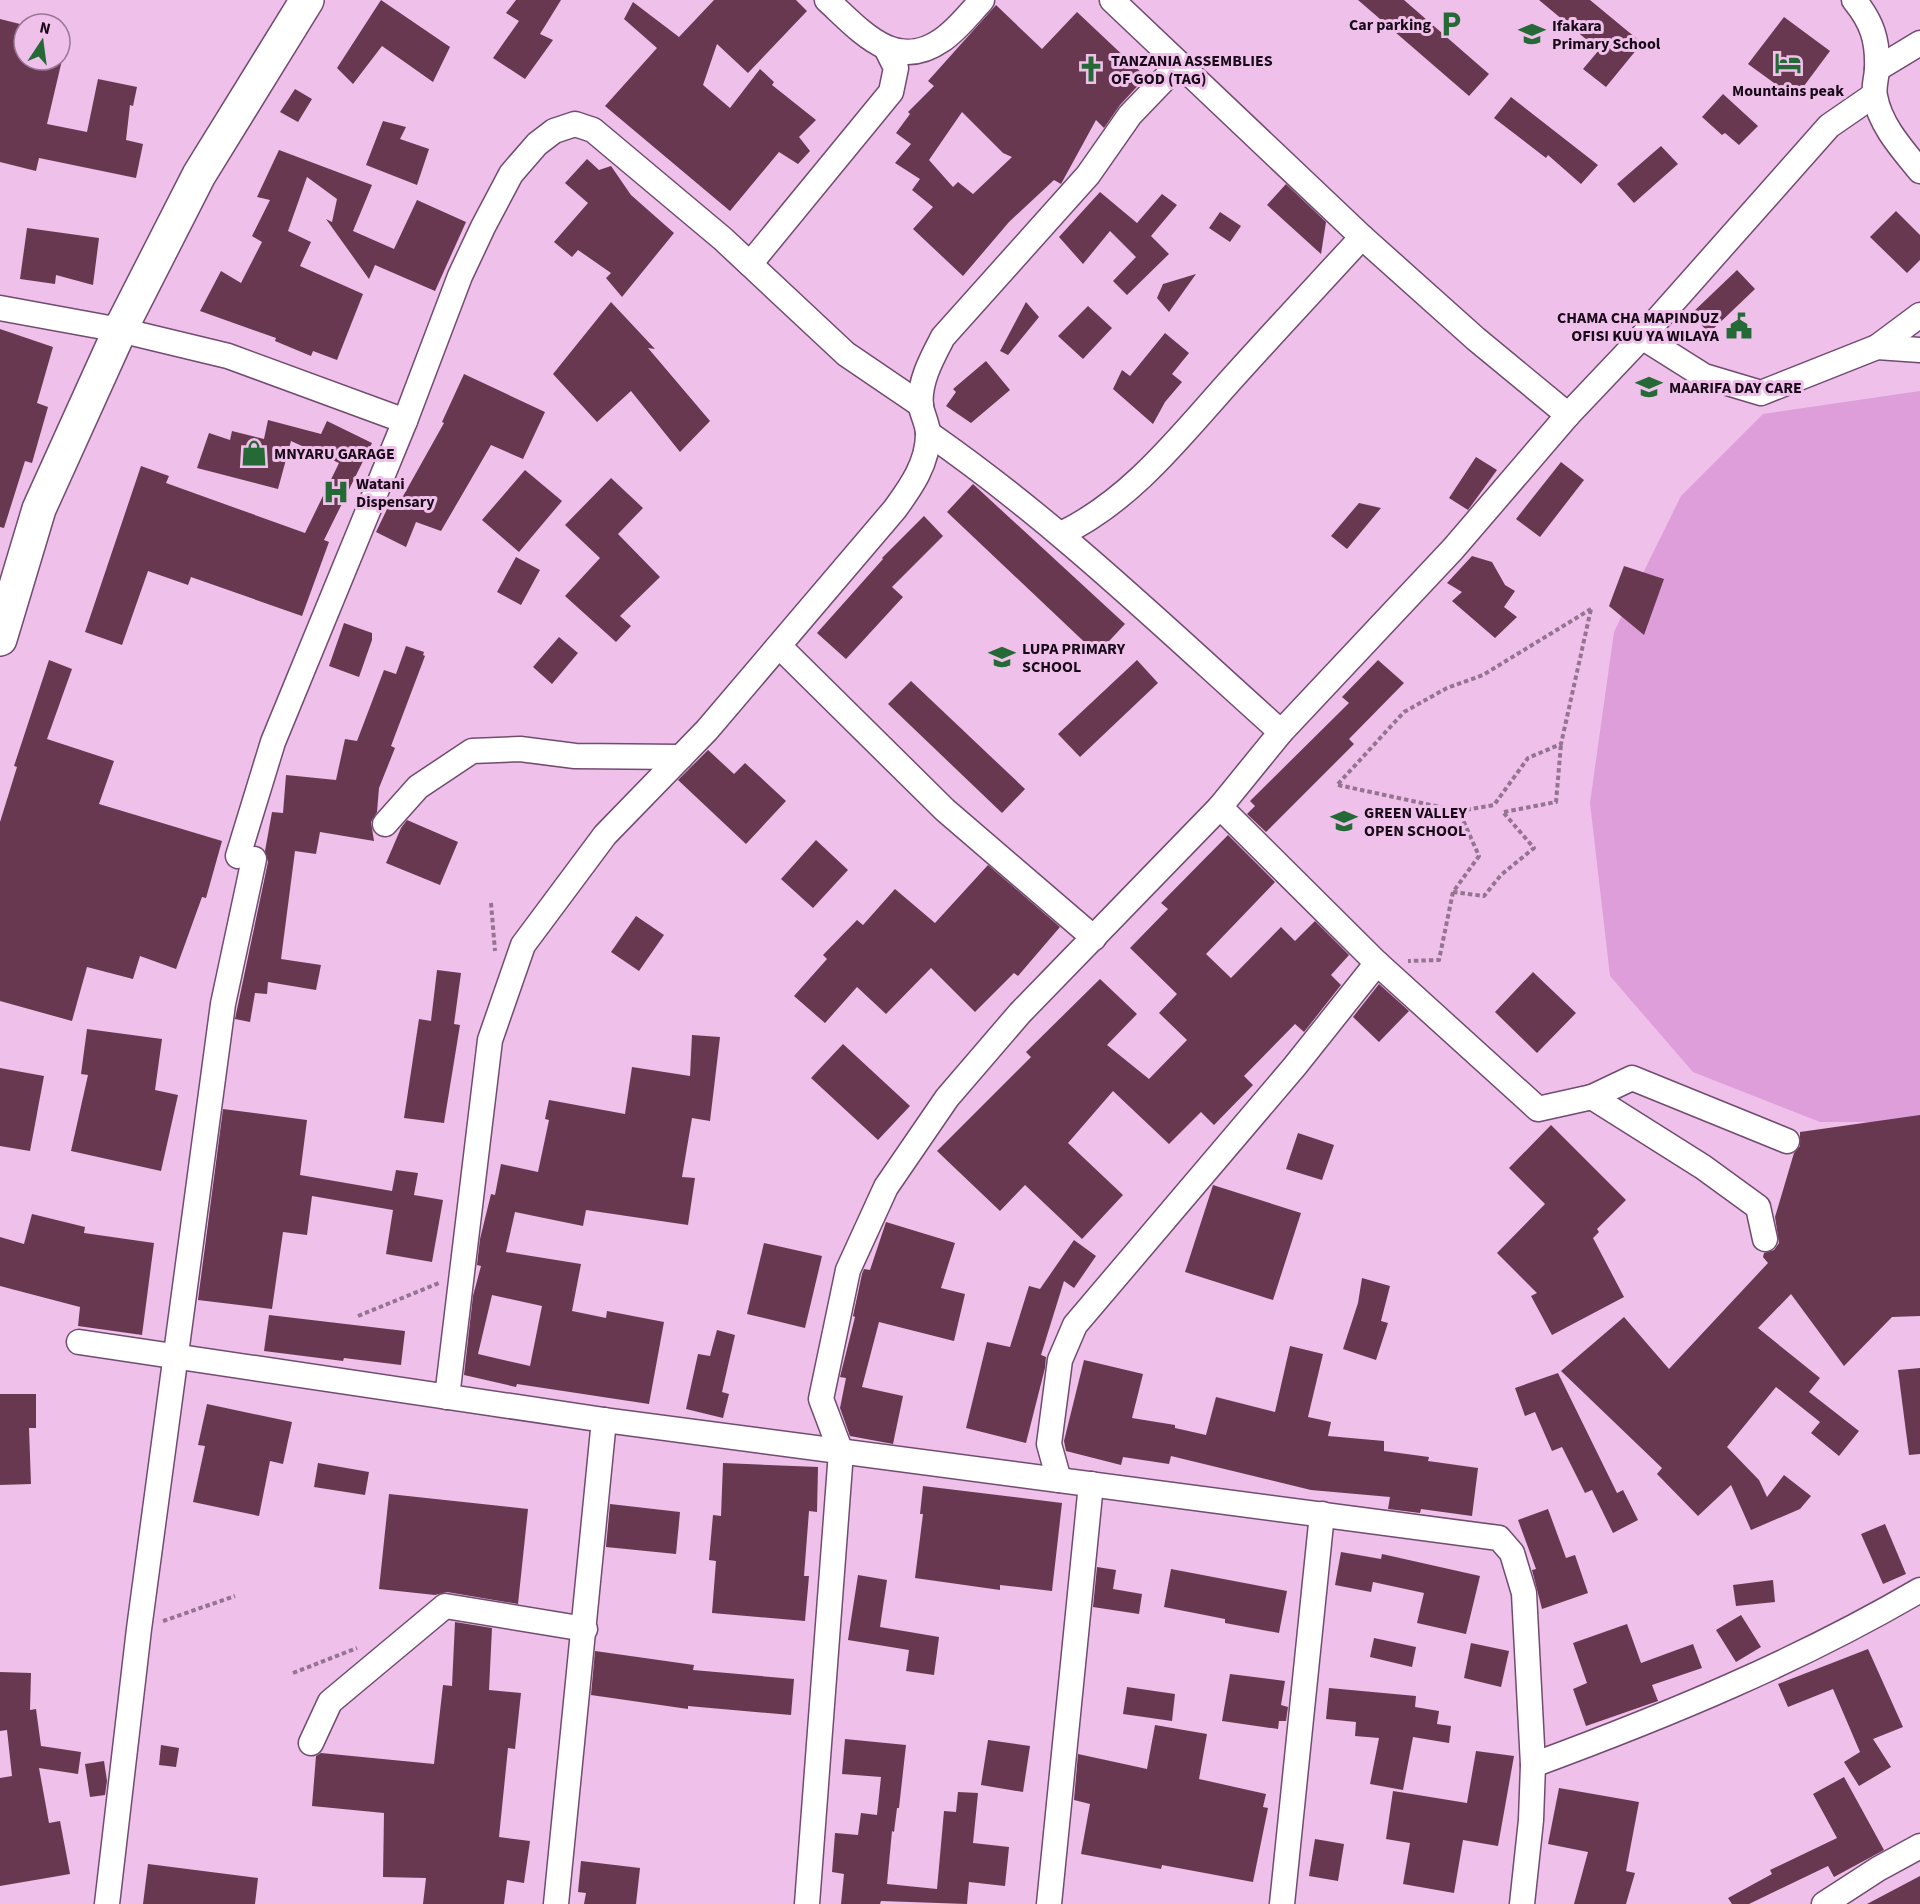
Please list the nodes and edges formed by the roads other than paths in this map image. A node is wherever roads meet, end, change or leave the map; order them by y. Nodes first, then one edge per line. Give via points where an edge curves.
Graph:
1 (307, 0) edge
2 (826, 0) edge
3 (982, 0) edge
4 (1112, 0) edge
5 (1854, 0) edge
6 (944, 39) junction
7 (1920, 43) edge
8 (886, 48) junction
9 (1179, 64) junction
10 (1877, 69) junction
11 (891, 92) junction
12 (1874, 95) junction
13 (1920, 171) edge
14 (1362, 237) junction
15 (750, 264) junction
16 (0, 308) edge
17 (1920, 315) edge
18 (120, 330) junction
19 (1642, 337) junction
20 (1877, 347) junction
21 (1920, 350) edge
22 (921, 405) junction
23 (1568, 415) junction
24 (405, 421) junction
25 (928, 433) junction
26 (1061, 534) junction
27 (0, 639) edge
28 (779, 646) junction
29 (1281, 732) junction
30 (681, 756) junction
31 (1220, 807) junction
32 (385, 824) dead end
33 (1094, 938) junction
34 (1377, 963) junction
35 (1592, 1097) junction
36 (1787, 1141) dead end
37 (1765, 1239) dead end
38 (80, 1342) dead end
39 (176, 1356) junction
40 (447, 1397) junction
41 (604, 1420) junction
42 (841, 1452) junction
43 (1059, 1480) junction
44 (1091, 1484) junction
45 (1322, 1514) junction
46 (1920, 1590) edge
47 (585, 1629) junction
48 (311, 1743) dead end
49 (1533, 1765) junction
50 (1920, 1846) edge
51 (107, 1904) edge
52 (555, 1904) edge
53 (807, 1904) edge
54 (1049, 1904) edge
55 (1282, 1904) edge
56 (1522, 1904) edge
57 (1824, 1904) edge

1 - 18 main road via 199,175
2 - 8 street
3 - 6 street
4 - 9 street
5 - 10 street via 1870,20 1877,43
6 - 8 street via 912,54
6 - 11 street
7 - 10 street
8 - 11 street via 896,68
9 - 14 street
9 - 22 street via 1130,115 1088,175 943,337 927,367
10 - 12 street
11 - 15 street
12 - 13 street via 1899,146
12 - 19 street via 1829,126
14 - 23 street
14 - 26 street via 1170,450 1108,504
15 - 22 street via 846,354
15 - 24 street via 593,130 575,124 554,131 511,174 483,227
16 - 18 street
17 - 20 street
18 - 24 street via 228,356
18 - 27 main road via 39,509
19 - 20 street via 1704,376 1761,393
19 - 23 street
20 - 21 street
22 - 25 street
23 - 29 street via 1453,549
24 - 39 street via 273,742 246,858
25 - 26 street via 988,474
25 - 28 street via 916,480
26 - 29 street
28 - 30 street
28 - 33 street via 945,810
29 - 31 street
30 - 32 street via 575,756 520,749 472,751 418,787
30 - 40 street via 605,835 523,945 490,1040
31 - 33 street
31 - 34 street
33 - 42 street via 1020,1013 947,1098 912,1146 877,1205 848,1270 821,1399
34 - 35 street via 1538,1110
34 - 43 street via 1295,1066 1075,1324 1060,1360 1049,1444
35 - 36 street via 1632,1078
35 - 37 street via 1758,1207
38 - 39 street
39 - 40 street
39 - 51 street
40 - 41 street
41 - 42 street
41 - 47 street
42 - 43 street
42 - 53 street
43 - 44 street
44 - 45 street
44 - 54 street
45 - 49 street via 1499,1538 1512,1553 1524,1593
45 - 55 street
46 - 49 street via 1791,1660
47 - 48 street via 445,1606 330,1702
47 - 52 street
49 - 56 street
50 - 57 street

